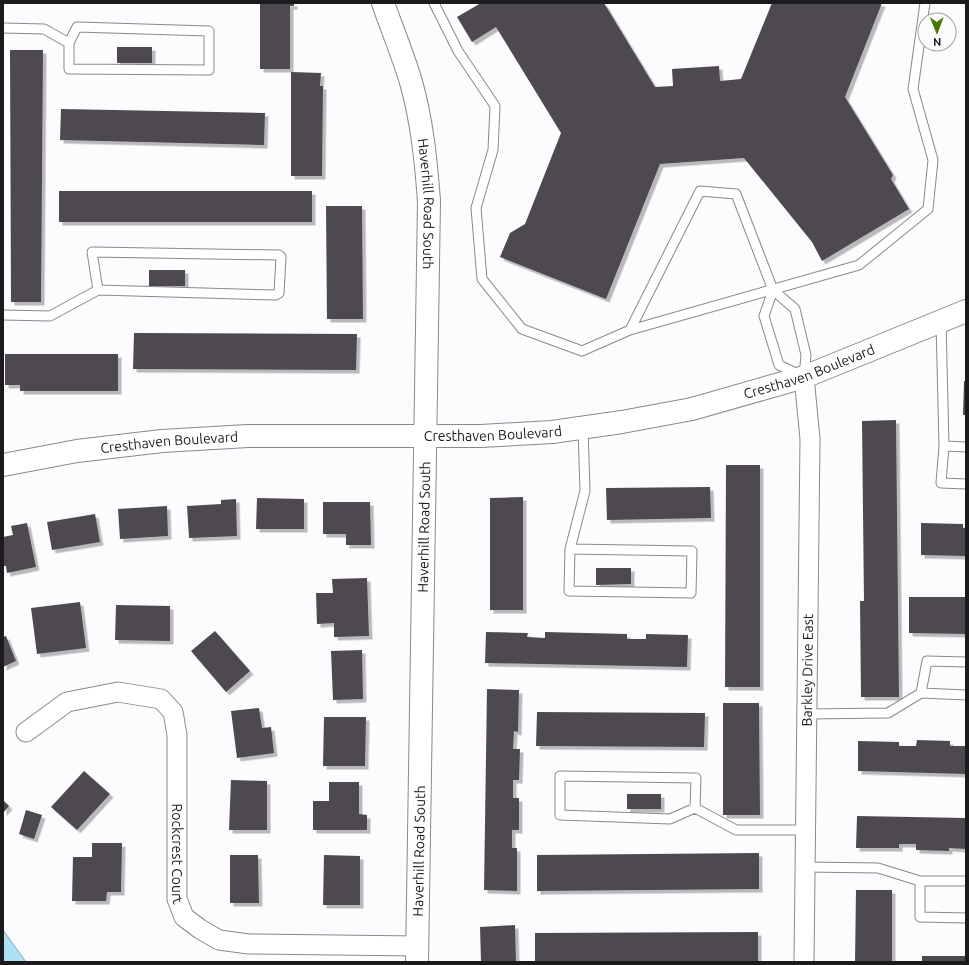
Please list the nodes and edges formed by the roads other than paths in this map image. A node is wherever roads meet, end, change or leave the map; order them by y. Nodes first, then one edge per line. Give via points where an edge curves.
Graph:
1 (383, 3) edge
2 (434, 3) edge
3 (926, 3) edge
4 (3, 28) edge
5 (69, 43) junction
6 (98, 290) junction
7 (774, 290) junction
8 (966, 311) edge
9 (3, 315) edge
10 (941, 322) junction
11 (630, 330) junction
12 (804, 378) junction
13 (583, 427) junction
14 (425, 436) junction
15 (944, 446) junction
16 (966, 447) edge
17 (3, 465) edge
18 (966, 484) edge
19 (570, 549) junction
20 (966, 662) edge
21 (921, 694) junction
22 (966, 695) edge
23 (807, 714) junction
24 (26, 732) dead end
25 (695, 808) junction
26 (806, 830) junction
27 (805, 867) junction
28 (920, 880) junction
29 (966, 881) edge
30 (966, 918) edge
31 (417, 954) edge
32 (804, 962) edge

1 - 14 street, Haverhill Road South via 410,81 419,115 427,166 429,201
2 - 11 lane via 458,51 496,106 493,150 476,208 482,279 522,329 574,348 582,350
3 - 7 lane via 913,89 933,160 928,208 859,265
4 - 5 lane via 44,29
5 - 5 lane via 69,69 209,70 209,31 77,27
6 - 6 lane via 276,295 279,293 281,257 92,252
6 - 9 lane via 50,316
7 - 11 lane
7 - 11 lane via 736,194 700,191
7 - 12 lane via 795,309 806,355
7 - 12 lane via 764,316 779,365
8 - 10 street, Cresthaven Boulevard
10 - 12 street, Cresthaven Boulevard
10 - 15 lane
12 - 13 street, Cresthaven Boulevard via 692,409
12 - 23 street, Barkley Drive East via 810,439
13 - 14 street, Cresthaven Boulevard via 552,432
13 - 19 lane via 585,491
14 - 17 street, Cresthaven Boulevard via 248,436 162,441 77,451
14 - 31 street, Haverhill Road South
15 - 16 lane
15 - 18 lane via 941,483
19 - 19 lane via 569,592 690,593 692,550
20 - 21 lane via 927,660
21 - 22 lane
21 - 23 lane via 888,713
23 - 26 street, Barkley Drive East
24 - 31 street, Rockcrest Court via 67,702 118,692 161,699 173,712 177,735 177,899 184,917 219,940
25 - 25 lane via 696,778 560,776 560,815 670,819
25 - 26 lane via 736,830
26 - 27 street, Barkley Drive East
27 - 28 lane via 878,868
27 - 32 street, Barkley Drive East
28 - 29 lane
28 - 30 lane via 920,917

